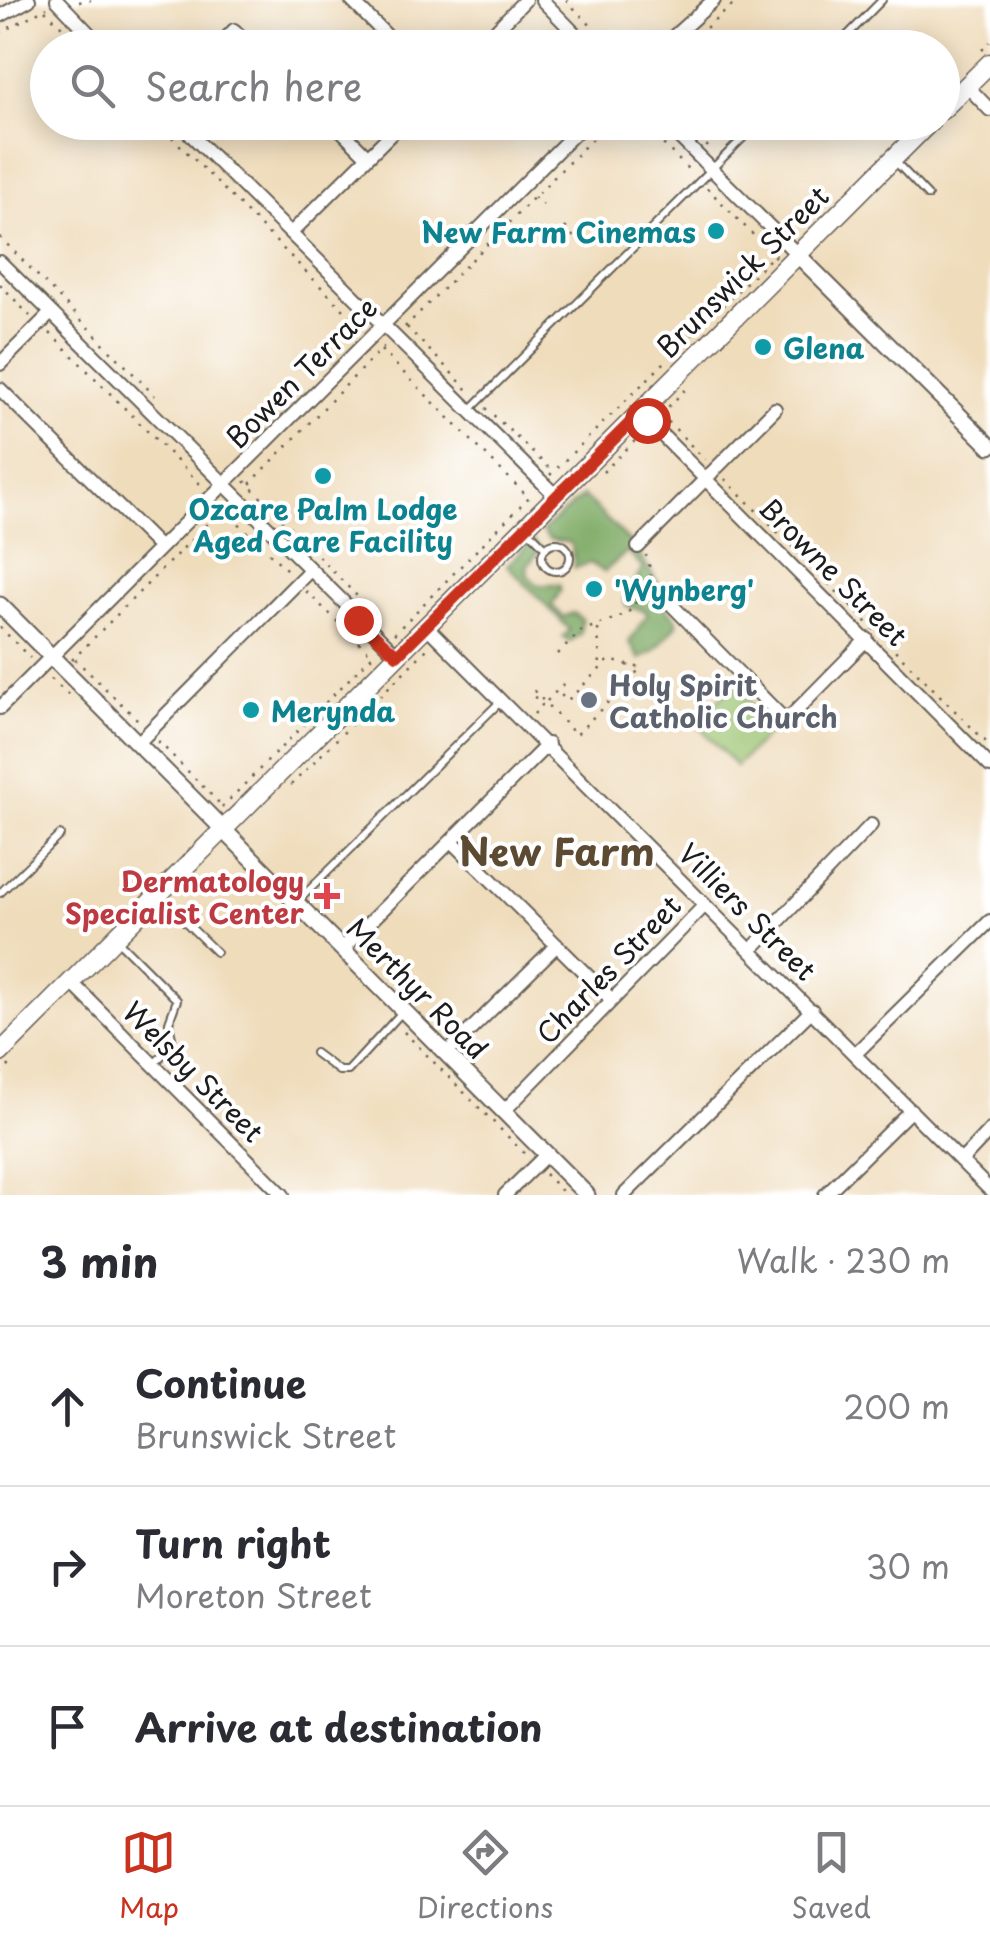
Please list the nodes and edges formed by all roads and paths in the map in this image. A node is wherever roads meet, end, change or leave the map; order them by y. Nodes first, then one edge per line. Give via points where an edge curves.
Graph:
1 (29, 0) edge
2 (92, 0) edge
3 (350, 0) edge
4 (525, 0) edge
5 (542, 0) edge
6 (566, 0) edge
7 (714, 0) edge
8 (739, 0) edge
9 (882, 0) edge
10 (80, 2) edge
11 (49, 5) edge
12 (0, 16) edge
13 (69, 30) edge
14 (80, 30) edge
15 (380, 30) edge
16 (496, 30) edge
17 (572, 30) edge
18 (595, 30) edge
19 (681, 30) edge
20 (703, 30) edge
21 (852, 30) edge
22 (0, 34) edge
23 (990, 63) edge
24 (967, 86) junction
25 (960, 93) edge
26 (990, 110) edge
27 (175, 140) edge
28 (196, 140) edge
29 (351, 140) edge
30 (384, 140) edge
31 (568, 140) edge
32 (591, 140) edge
33 (659, 140) edge
34 (685, 140) edge
35 (697, 140) edge
36 (740, 140) edge
37 (912, 140) edge
38 (368, 156) junction
39 (893, 160) junction
40 (714, 164) junction
41 (691, 172) dead end
42 (703, 183) dead end
43 (533, 196) junction
44 (928, 196) dead end
45 (543, 205) dead end
46 (778, 217) dead end
47 (812, 220) dead end
48 (565, 228) dead end
49 (291, 232) junction
50 (0, 236) edge
51 (576, 240) dead end
52 (798, 255) junction
53 (0, 262) edge
54 (0, 284) edge
55 (52, 313) junction
56 (32, 318) dead end
57 (358, 324) dead end
58 (382, 326) junction
59 (45, 328) dead end
60 (386, 345) dead end
61 (380, 350) junction
62 (0, 364) edge
63 (0, 389) edge
64 (477, 398) dead end
65 (482, 403) dead end
66 (162, 405) dead end
67 (774, 409) dead end
68 (468, 412) junction
69 (640, 413) junction
70 (661, 414) dead end
71 (990, 446) edge
72 (553, 472) junction
73 (711, 473) junction
74 (548, 476) dead end
75 (245, 480) dead end
76 (223, 485) junction
77 (200, 486) dead end
78 (246, 488) junction
79 (534, 493) dead end
80 (556, 496) junction
81 (529, 498) junction
82 (525, 527) junction
83 (638, 547) joint
84 (160, 548) junction
85 (546, 548) junction
86 (310, 572) junction
87 (295, 577) dead end
88 (302, 586) dead end
89 (658, 592) dead end
90 (0, 605) edge
91 (367, 606) dead end
92 (426, 626) junction
93 (598, 626) junction
94 (0, 627) edge
95 (391, 636) dead end
96 (867, 640) junction
97 (431, 646) dead end
98 (558, 654) dead end
99 (397, 655) junction
100 (52, 657) junction
101 (32, 659) dead end
102 (627, 662) junction
103 (600, 668) junction
104 (567, 680) dead end
105 (629, 680) junction
106 (556, 691) junction
107 (503, 700) junction
108 (543, 704) junction
109 (0, 708) edge
110 (526, 722) junction
111 (567, 725) junction
112 (146, 736) junction
113 (553, 739) junction
114 (990, 746) edge
115 (990, 766) edge
116 (292, 784) dead end
117 (871, 825) dead end
118 (224, 829) junction
119 (60, 835) dead end
120 (452, 842) junction
121 (0, 893) edge
122 (158, 895) junction
123 (297, 902) junction
124 (705, 905) junction
125 (990, 922) edge
126 (116, 938) junction
127 (556, 945) junction
128 (343, 949) junction
129 (751, 950) junction
130 (216, 952) dead end
131 (71, 982) junction
132 (612, 1000) junction
133 (812, 1010) junction
134 (399, 1016) junction
135 (182, 1034) dead end
136 (174, 1044) junction
137 (0, 1053) edge
138 (316, 1053) dead end
139 (447, 1053) junction
140 (856, 1054) junction
141 (153, 1065) junction
142 (911, 1110) junction
143 (504, 1111) junction
144 (990, 1130) edge
145 (541, 1159) junction
146 (962, 1160) junction
147 (990, 1190) edge
148 (282, 1195) edge
149 (506, 1195) edge
150 (566, 1195) edge
151 (588, 1195) edge
152 (624, 1195) edge
153 (825, 1195) edge

1 - 12 street
2 - 10 path
3 - 15 street
4 - 16 street
5 - 17 street
6 - 18 path
7 - 19 street
8 - 20 path
9 - 21 lane
11 - 13 path
11 - 14 street
11 - 22 path
23 - 24 main road
24 - 25 main road
24 - 26 street
27 - 57 path
28 - 49 street
29 - 38 street
30 - 38 street
31 - 58 street, Bowen Terrace
32 - 43 path
33 - 41 path
34 - 40 street
35 - 40 path
36 - 40 lane
37 - 39 main road, Brunswick Street
38 - 49 street
39 - 44 lane
39 - 52 main road, Brunswick Street
40 - 52 street
40 - 68 lane
42 - 72 path via 776,256
43 - 45 path
43 - 64 path via 404,328
46 - 47 path via 796,228
48 - 51 path
49 - 58 street
50 - 66 path
52 - 69 main road, Brunswick Street
52 - 71 street
53 - 55 street
54 - 56 path
55 - 62 street
55 - 76 street
58 - 68 street
58 - 76 street, Bowen Terrace
59 - 77 path
60 - 61 path
61 - 78 path
61 - 81 path
63 - 84 street
65 - 72 path
67 - 73 street
68 - 80 street
69 - 73 street, Browne Street
69 - 80 main road, Brunswick Street
70 - 73 path
72 - 74 path
73 - 83 street
73 - 96 street, Browne Street
73 - 114 path
75 - 78 path
76 - 84 street, Bowen Terrace
76 - 86 street
78 - 91 path
79 - 81 path
80 - 82 main road, Brunswick Street
81 - 95 path
82 - 85 lane
82 - 92 main road, Brunswick Street
83 - 93 path via 649,564 649,584 626,614
84 - 100 street, Bowen Terrace
85 - 85 lane via 566,548 568,571 545,566
86 - 99 street
86 - 112 street
87 - 112 path via 222,507 72,659
88 - 112 path via 374,654 222,807
89 - 96 street via 782,717 791,716
90 - 100 street, Merthyr Road
92 - 99 main road, Brunswick Street
92 - 107 street, Villiers Street
93 - 98 path via 581,631
93 - 103 path
94 - 101 path
96 - 115 street, Browne Street
97 - 116 path
99 - 118 main road, Brunswick Street
100 - 109 street, Bowen Terrace
100 - 112 street, Merthyr Road
102 - 103 path via 609,660
102 - 105 path
102 - 105 path via 642,668
103 - 106 path via 566,701
104 - 106 path
105 - 111 path via 576,735
106 - 108 path
107 - 110 street, Villiers Street
107 - 123 lane
108 - 110 path
108 - 111 path
110 - 113 street, Villiers Street
111 - 113 path
112 - 118 street, Merthyr Road
113 - 120 street
113 - 124 street, Villiers Street
117 - 129 street
118 - 122 main road, Brunswick Street
118 - 123 street, Merthyr Road
119 - 121 lane
120 - 127 street
120 - 128 street
122 - 126 main road, Brunswick Street
122 - 130 lane
123 - 128 street, Merthyr Road
124 - 129 street, Villiers Street
124 - 132 street, Charles Street
125 - 140 street
126 - 131 main road, Brunswick Street
126 - 136 lane via 177,1000 169,1022
127 - 132 street
127 - 139 street
128 - 134 street, Merthyr Road
129 - 133 street, Villiers Street
131 - 137 main road, Brunswick Street
131 - 141 street, Welsby Street
132 - 143 street, Charles Street
133 - 140 street, Villiers Street
133 - 152 street
134 - 138 lane via 348,1072
134 - 139 street, Merthyr Road
134 - 145 path
135 - 136 lane
136 - 141 lane
139 - 143 street, Merthyr Road
140 - 142 street, Villiers Street
141 - 148 street, Welsby Street
142 - 146 street, Villiers Street
142 - 153 street
143 - 145 street, Merthyr Road
144 - 146 street
145 - 149 street
145 - 150 path
145 - 151 street, Merthyr Road
146 - 147 street, Villiers Street

